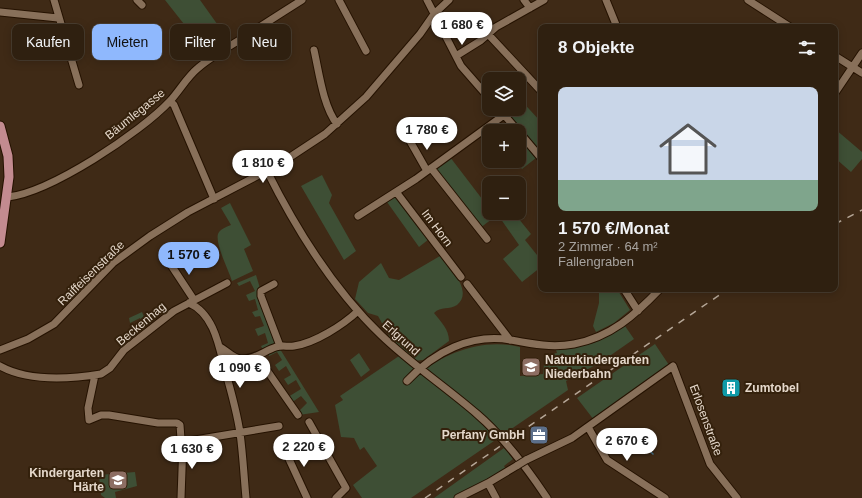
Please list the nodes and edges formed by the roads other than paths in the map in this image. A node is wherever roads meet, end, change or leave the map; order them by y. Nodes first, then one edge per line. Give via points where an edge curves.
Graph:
1 (54, 0) edge
2 (302, 0) edge
3 (339, 0) edge
4 (427, 0) edge
5 (450, 0) edge
6 (524, 0) edge
7 (544, 0) edge
8 (606, 0) edge
9 (748, 0) edge
10 (530, 8) junction
11 (0, 12) edge
12 (436, 17) junction
13 (58, 18) junction
14 (616, 24) edge
15 (785, 24) edge
16 (488, 34) junction
17 (314, 50) dead end
18 (366, 51) dead end
19 (862, 53) edge
20 (456, 56) junction
21 (838, 58) edge
22 (852, 67) junction
23 (862, 73) edge
24 (79, 85) dead end
25 (538, 87) edge
26 (838, 88) edge
27 (482, 90) edge
28 (170, 101) junction
29 (497, 116) edge
30 (505, 116) edge
31 (337, 124) junction
32 (512, 124) edge
33 (0, 126) edge
34 (410, 141) dead end
35 (526, 141) edge
36 (538, 155) edge
37 (429, 169) junction
38 (267, 171) junction
39 (397, 193) junction
40 (214, 199) junction
41 (5, 200) edge
42 (358, 216) dead end
43 (2, 224) edge
44 (487, 239) dead end
45 (0, 243) edge
46 (169, 262) dead end
47 (461, 277) dead end
48 (227, 283) dead end
49 (274, 284) dead end
50 (467, 284) dead end
51 (626, 292) edge
52 (657, 292) edge
53 (191, 301) junction
54 (358, 311) junction
55 (638, 311) junction
56 (510, 340) junction
57 (280, 346) junction
58 (220, 347) junction
59 (1, 349) edge
60 (257, 356) junction
61 (0, 366) edge
62 (419, 368) junction
63 (96, 375) junction
64 (407, 381) dead end
65 (298, 416) dead end
66 (308, 422) dead end
67 (279, 426) dead end
68 (588, 427) junction
69 (240, 432) junction
70 (183, 442) junction
71 (283, 446) dead end
72 (488, 483) junction
73 (181, 498) edge
74 (246, 498) edge
75 (307, 498) edge
76 (336, 498) edge
77 (458, 498) edge
78 (496, 498) edge
79 (547, 498) edge
80 (665, 498) edge
81 (737, 498) edge

1 - 13 street
2 - 28 street, Bäumlegasse via 199,67
3 - 18 street
4 - 12 street
5 - 12 street, Raiffeisenstraße
6 - 10 street
7 - 10 street
8 - 14 street
9 - 15 street
10 - 16 street
11 - 13 street
12 - 20 street
12 - 31 street, Raiffeisenstraße via 366,96
13 - 24 street
16 - 20 street
16 - 25 street
17 - 31 street via 323,91
19 - 22 street
20 - 27 street via 467,74
21 - 22 street
22 - 23 street
22 - 26 street
28 - 40 street via 174,105
28 - 41 street, Bäumlegasse via 134,132 85,165 38,188
29 - 37 street
30 - 32 street
31 - 38 street, Raiffeisenstraße via 305,148
33 - 41 main road via 9,165
34 - 37 street
35 - 36 street
37 - 39 street
37 - 44 street
38 - 40 street, Raiffeisenstraße
38 - 54 street, Erlgrund via 307,239
39 - 42 street
39 - 47 street, Im Horn
40 - 59 street, Raiffeisenstraße via 161,228 128,251 50,326 28,339
41 - 43 main road
43 - 45 main road
46 - 53 street
48 - 53 street, Beckenhag
49 - 57 street via 262,291 261,296
50 - 56 street
51 - 55 street
52 - 55 street
53 - 58 street via 205,317
53 - 63 street, Beckenhag via 124,350 107,371
54 - 57 street via 348,320 313,340 294,346
54 - 62 street, Erlgrund via 390,344
55 - 56 street via 609,332 576,344 543,346
56 - 62 street via 486,339 463,344 446,350
57 - 60 street
58 - 60 street via 236,358
58 - 69 street
60 - 65 street
61 - 63 street via 35,376
62 - 64 street
62 - 79 street, Erlgrund via 477,414 497,434 529,471
63 - 70 street via 88,408 89,420 109,415 142,421 177,423 180,425 180,439
66 - 76 street via 346,488
67 - 69 street
68 - 72 street, bridge
68 - 80 street via 607,460
68 - 81 street, Erlosenstraße via 673,366 710,464
69 - 70 street
69 - 74 street
70 - 73 street
71 - 75 street
72 - 77 street
72 - 78 street

